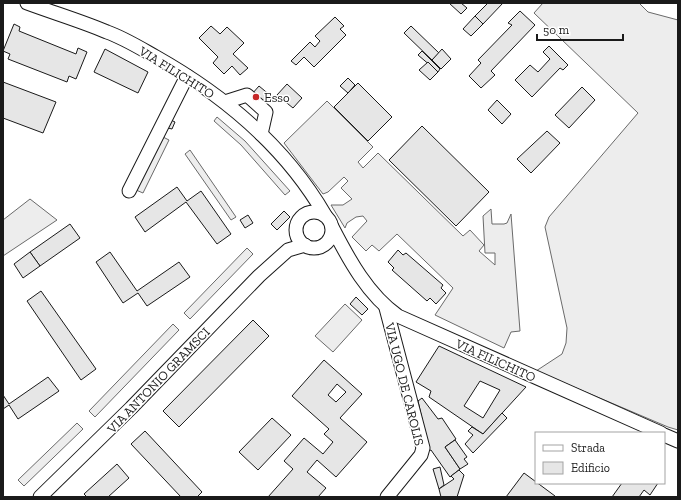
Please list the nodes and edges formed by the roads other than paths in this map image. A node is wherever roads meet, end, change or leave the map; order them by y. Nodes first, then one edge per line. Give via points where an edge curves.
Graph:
1 (27, 3) edge
2 (187, 76) junction
3 (225, 102) junction
4 (261, 134) junction
5 (300, 180) junction
6 (129, 191) dead end
7 (305, 214) junction
8 (325, 215) junction
9 (296, 227) junction
10 (332, 227) junction
11 (305, 245) junction
12 (320, 247) junction
13 (274, 261) junction
14 (351, 262) junction
15 (386, 308) junction
16 (658, 432) edge
17 (665, 434) edge
18 (678, 441) edge
19 (40, 497) edge
20 (387, 497) edge

1 - 2 street, VIA FILICHITO via 108,32
2 - 3 street, VIA FILICHITO
2 - 6 street
3 - 4 street, VIA FILICHITO
3 - 4 street via 247,95 266,112
4 - 5 street, VIA FILICHITO
5 - 7 street, VIA FILICHITO via 306,203
5 - 8 street, VIA FILICHITO via 312,193
7 - 8 street via 313,211
7 - 9 street
8 - 10 street
9 - 11 street via 298,238
9 - 13 street, VIA ANTONIO GRAMSCI
10 - 12 street via 330,240
10 - 14 street, VIA FILICHITO
11 - 12 street via 310,248
11 - 13 street, VIA ANTONIO GRAMSCI via 288,250
12 - 14 street, VIA FILICHITO
13 - 19 street, VIA ANTONIO GRAMSCI
14 - 15 street, VIA FILICHITO
15 - 16 street, VIA FILICHITO via 398,316
15 - 20 street, VIA UGO DE CAROLIS via 423,448 421,455
17 - 18 street

